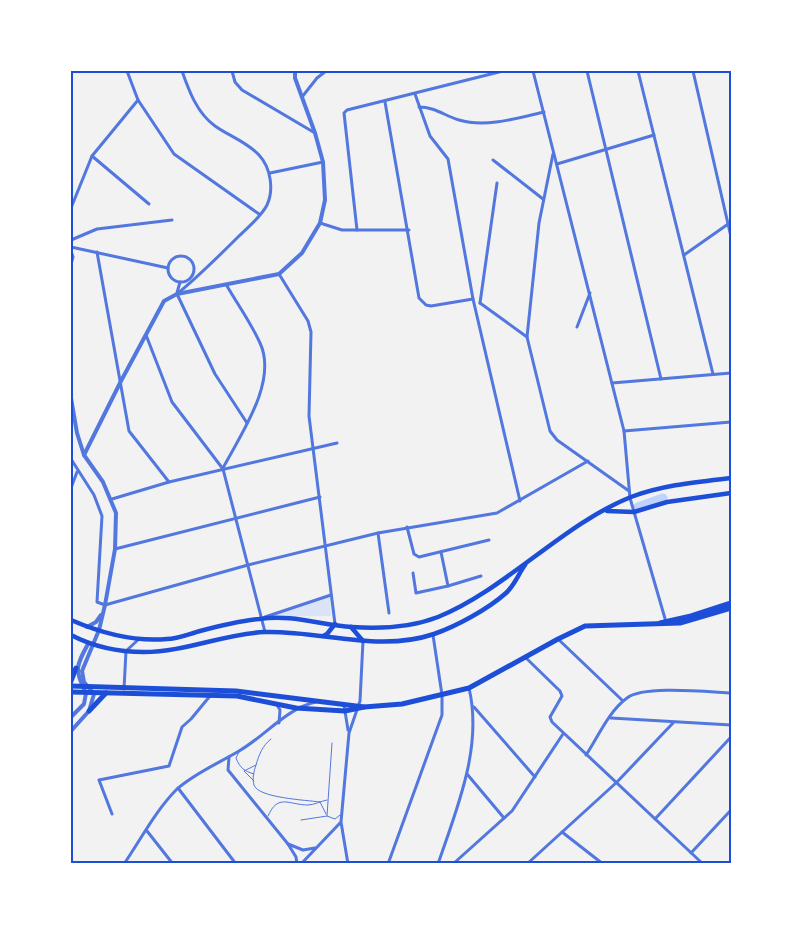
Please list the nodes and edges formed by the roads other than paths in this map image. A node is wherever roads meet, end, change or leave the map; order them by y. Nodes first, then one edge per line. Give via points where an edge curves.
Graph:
1 (127, 71) edge
2 (182, 71) edge
3 (232, 71) edge
4 (295, 71) edge
5 (326, 71) edge
6 (504, 71) edge
7 (533, 71) edge
8 (587, 71) edge
9 (638, 71) edge
10 (693, 71) edge
11 (415, 94) junction
12 (301, 98) junction
13 (138, 100) junction
14 (385, 102) junction
15 (419, 107) junction
16 (544, 112) junction
17 (315, 133) junction
18 (654, 135) junction
19 (607, 150) junction
20 (553, 153) junction
21 (92, 156) junction
22 (493, 160) dead end
23 (323, 162) junction
24 (557, 164) junction
25 (270, 173) junction
26 (497, 183) dead end
27 (543, 199) junction
28 (149, 204) dead end
29 (71, 208) edge
30 (260, 214) junction
31 (172, 220) dead end
32 (320, 223) junction
33 (729, 224) edge
34 (357, 230) junction
35 (409, 230) junction
36 (731, 237) edge
37 (71, 240) edge
38 (71, 247) edge
39 (71, 251) edge
40 (96, 252) junction
41 (684, 256) junction
42 (71, 264) edge
43 (168, 268) junction
44 (193, 274) junction
45 (278, 274) junction
46 (200, 276) junction
47 (180, 282) junction
48 (227, 286) junction
49 (590, 293) junction
50 (177, 294) junction
51 (473, 299) junction
52 (480, 303) junction
53 (474, 306) junction
54 (577, 327) dead end
55 (146, 334) junction
56 (527, 337) junction
57 (731, 373) edge
58 (713, 374) junction
59 (661, 379) junction
60 (121, 381) junction
61 (612, 382) junction
62 (71, 398) edge
63 (731, 422) edge
64 (247, 423) junction
65 (624, 431) junction
66 (337, 443) dead end
67 (313, 447) junction
68 (84, 455) junction
69 (71, 459) edge
70 (588, 461) junction
71 (223, 469) junction
72 (77, 471) junction
73 (731, 478) edge
74 (168, 482) junction
75 (71, 488) edge
76 (630, 491) junction
77 (731, 493) edge
78 (320, 497) junction
79 (630, 498) junction
80 (112, 499) junction
81 (520, 501) junction
82 (606, 511) junction
83 (634, 512) junction
84 (235, 518) junction
85 (407, 527) junction
86 (378, 533) junction
87 (489, 540) dead end
88 (326, 547) junction
89 (116, 549) junction
90 (441, 552) junction
91 (528, 561) junction
92 (248, 565) junction
93 (413, 573) dead end
94 (481, 576) dead end
95 (448, 586) junction
96 (331, 595) junction
97 (731, 603) edge
98 (105, 605) junction
99 (731, 608) edge
100 (103, 613) junction
101 (390, 613) dead end
102 (261, 618) junction
103 (71, 620) edge
104 (666, 622) junction
105 (335, 624) junction
106 (87, 627) junction
107 (351, 627) junction
108 (99, 630) junction
109 (265, 632) junction
110 (71, 635) edge
111 (433, 635) junction
112 (311, 636) junction
113 (139, 639) junction
114 (558, 639) junction
115 (363, 641) junction
116 (90, 644) junction
117 (126, 651) junction
118 (525, 657) junction
119 (76, 668) junction
120 (71, 681) edge
121 (71, 686) edge
122 (469, 688) junction
123 (86, 689) junction
124 (124, 689) junction
125 (71, 692) edge
126 (106, 692) junction
127 (731, 693) edge
128 (94, 694) junction
129 (442, 695) junction
130 (210, 696) junction
131 (321, 701) junction
132 (623, 701) junction
133 (277, 704) junction
134 (474, 707) junction
135 (296, 708) junction
136 (344, 708) junction
137 (359, 708) junction
138 (89, 710) junction
139 (71, 717) edge
140 (610, 718) junction
141 (279, 723) junction
142 (673, 723) junction
143 (731, 725) edge
144 (71, 730) edge
145 (349, 733) junction
146 (563, 734) junction
147 (731, 737) edge
148 (272, 739) dead end
149 (332, 743) dead end
150 (240, 751) junction
151 (586, 755) junction
152 (229, 756) junction
153 (256, 764) junction
154 (244, 770) junction
155 (254, 774) junction
156 (467, 774) junction
157 (535, 777) junction
158 (254, 781) junction
159 (617, 782) junction
160 (178, 788) junction
161 (328, 800) junction
162 (320, 802) junction
163 (731, 810) edge
164 (342, 813) junction
165 (112, 814) dead end
166 (327, 816) junction
167 (267, 818) junction
168 (504, 818) junction
169 (654, 819) junction
170 (301, 820) dead end
171 (341, 822) junction
172 (147, 831) junction
173 (562, 832) junction
174 (288, 844) junction
175 (315, 848) junction
176 (691, 853) junction
177 (124, 864) edge
178 (173, 864) edge
179 (236, 864) edge
180 (297, 864) edge
181 (301, 864) edge
182 (348, 864) edge
183 (388, 864) edge
184 (438, 864) edge
185 (453, 864) edge
186 (527, 864) edge
187 (603, 864) edge
188 (703, 864) edge

1 - 13 street
2 - 25 street via 188,90 202,113 214,125 260,155
3 - 17 street via 242,90
4 - 12 street
5 - 12 street
6 - 11 street
7 - 16 street
8 - 19 street
9 - 18 street
10 - 33 street
11 - 14 street
11 - 15 street
12 - 17 street
13 - 21 street
13 - 30 street via 174,154
14 - 34 street via 344,113
14 - 35 street
15 - 16 street via 429,107 460,120 483,123
15 - 51 street via 430,136 448,159
16 - 20 street
17 - 23 street
18 - 19 street
18 - 41 street
19 - 24 street
19 - 59 street
20 - 24 street
20 - 27 street
21 - 28 street
21 - 29 street
22 - 27 street
23 - 25 street
23 - 32 street via 325,200
24 - 49 street
25 - 30 street via 267,205
26 - 52 street
27 - 56 street
30 - 46 street
31 - 37 street via 98,229
32 - 34 street via 342,230
32 - 45 street via 302,253
33 - 36 street
33 - 41 street
34 - 35 street
35 - 51 street via 422,302 431,306
38 - 40 street
39 - 42 street
40 - 43 street
40 - 60 street
41 - 58 street
43 - 44 street via 176,258 184,257 193,265
43 - 47 street via 172,279
44 - 46 street
44 - 47 street
45 - 48 street
45 - 67 street via 308,320 311,332 309,416
46 - 50 street
47 - 50 street
48 - 50 street
48 - 64 street via 261,344 266,360 263,387
49 - 54 street
49 - 61 street
50 - 55 street via 164,301
50 - 64 street via 215,374
51 - 53 street
52 - 53 street
52 - 56 street
53 - 81 street
55 - 60 street
55 - 71 street via 172,402
56 - 70 street via 550,431 557,440
57 - 58 street
58 - 59 street
59 - 61 street
60 - 68 street
60 - 74 street via 129,431
61 - 65 street
62 - 68 street
63 - 65 street
64 - 71 street
65 - 76 street
66 - 67 street
67 - 71 street
67 - 78 street
68 - 80 street
69 - 72 street
70 - 76 street
70 - 81 street
71 - 74 street
71 - 84 street
72 - 75 street
72 - 98 street via 94,495 102,516 97,602
73 - 79 main road via 680,483
74 - 80 street
76 - 79 street
77 - 83 main road via 667,502
78 - 84 street
78 - 88 street
79 - 82 main road
79 - 83 street
80 - 89 street via 116,513
81 - 85 street via 497,513
82 - 83 main road
82 - 91 main road
83 - 104 street
84 - 89 street
84 - 92 street
85 - 86 street
85 - 90 street via 414,554
86 - 88 street
86 - 101 street
87 - 90 street
88 - 92 street
88 - 96 street
89 - 98 street
90 - 95 street
91 - 107 main road via 440,616 414,624
91 - 111 main road via 507,592 459,624
92 - 98 street
92 - 102 street
93 - 95 street via 416,593
94 - 95 street
96 - 102 street
96 - 105 street
97 - 104 highway
98 - 100 street
99 - 104 highway via 692,621
100 - 106 street
100 - 108 street
102 - 105 main road via 281,617
102 - 109 street
102 - 113 main road via 168,639
103 - 106 main road
104 - 114 highway via 586,626
105 - 107 main road
105 - 112 main road via 326,636
106 - 108 main road
107 - 115 main road
108 - 113 main road
108 - 116 street
109 - 112 main road
109 - 117 main road via 236,634 179,649
110 - 116 main road
111 - 115 main road
111 - 129 street
112 - 115 main road
113 - 117 street
114 - 118 highway
114 - 132 street
115 - 137 street
116 - 117 main road
116 - 119 street
116 - 123 street via 82,671
117 - 124 street
118 - 122 highway
118 - 146 street via 560,691 561,702 550,717
119 - 120 highway
119 - 123 street
121 - 123 highway
122 - 129 highway
122 - 134 street
123 - 124 highway
123 - 125 highway
123 - 128 highway
123 - 139 street via 84,704
124 - 126 highway
124 - 130 highway
124 - 131 highway via 236,691
126 - 128 highway
126 - 138 highway
127 - 132 street via 646,692 633,694
128 - 138 street
129 - 137 highway via 402,704
129 - 183 street via 442,714 437,730
130 - 133 highway via 237,696
130 - 165 street via 182,727 169,766 99,780
131 - 135 street
131 - 136 highway
132 - 140 street
133 - 135 highway
133 - 141 street
134 - 156 street
134 - 157 street
135 - 136 highway
135 - 141 street
136 - 137 highway
136 - 145 street
137 - 145 street
138 - 144 street
140 - 142 street
140 - 151 street
141 - 150 street
142 - 143 street
142 - 159 street
145 - 164 street
146 - 151 street
146 - 157 street
147 - 169 street
148 - 153 lane via 263,748
149 - 161 lane
150 - 152 street
150 - 154 lane via 236,758
151 - 159 street
152 - 160 street
152 - 167 street via 228,770
153 - 154 lane
153 - 155 lane
154 - 155 lane
154 - 158 lane
155 - 158 lane
156 - 168 street
156 - 184 street
157 - 168 street via 524,796
158 - 162 lane via 257,790 268,795
159 - 169 street
159 - 173 street
160 - 172 street
160 - 179 street
161 - 162 lane
161 - 166 lane
162 - 166 lane
162 - 167 lane via 310,805 279,801
163 - 176 street
164 - 166 lane via 335,819
164 - 171 street
166 - 170 lane
167 - 174 street
168 - 185 street
169 - 176 street
171 - 175 street
171 - 182 street
172 - 177 street
172 - 178 street
173 - 186 street
173 - 187 street
174 - 175 street via 303,850
174 - 180 street
175 - 181 street
176 - 188 street

